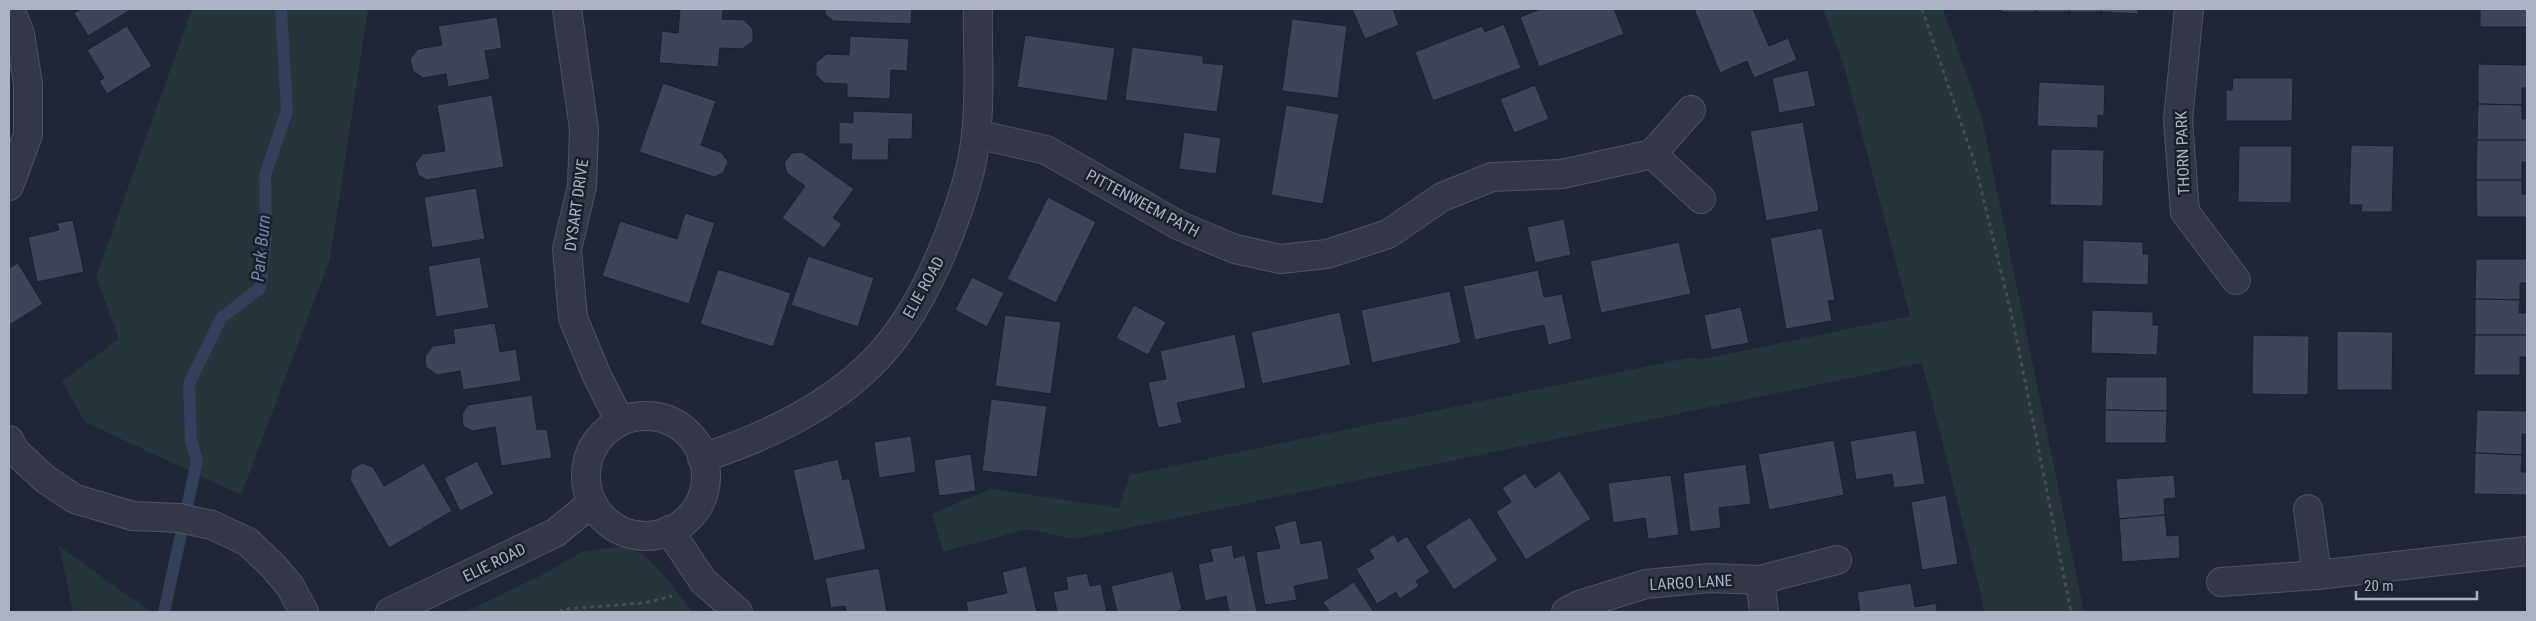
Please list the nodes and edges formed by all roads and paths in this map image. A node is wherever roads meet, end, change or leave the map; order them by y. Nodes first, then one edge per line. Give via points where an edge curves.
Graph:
1 (10, 9) edge
2 (567, 9) edge
3 (978, 9) edge
4 (1922, 9) edge
5 (2189, 9) edge
6 (1691, 110) dead end
7 (976, 134) junction
8 (1652, 154) junction
9 (9, 186) edge
10 (1701, 199) dead end
11 (2236, 280) dead end
12 (620, 421) junction
13 (12, 446) edge
14 (702, 458) junction
15 (592, 504) junction
16 (2308, 509) dead end
17 (669, 530) junction
18 (2527, 551) edge
19 (1837, 560) dead end
20 (2317, 575) junction
21 (1760, 580) junction
22 (702, 581) junction
23 (2221, 582) dead end
24 (304, 612) edge
25 (390, 612) edge
26 (559, 612) edge
27 (738, 612) edge
28 (1566, 612) edge
29 (1764, 612) edge
30 (2071, 612) edge

1 - 9 street via 20,34 28,84 28,135
2 - 12 street, DYSART DRIVE via 584,129 582,186 567,249 573,318
3 - 7 street, ELIE ROAD
4 - 30 path via 1975,164 2013,320
5 - 11 street, THORN PARK via 2178,120 2185,212
6 - 8 street
7 - 8 street, PITTENWEEM PATH via 1046,150 1180,226 1235,249 1280,259 1327,254 1388,234 1442,197 1492,176 1562,174
7 - 14 street, ELIE ROAD via 966,189 942,254 911,311 878,357 835,394 785,426
8 - 10 street
12 - 14 street via 640,416 661,418 690,436
12 - 15 street via 595,444 587,463 586,484
13 - 24 street via 45,479 75,499 133,516 179,518 212,525 248,542 290,586
14 - 17 street via 706,471 704,492 695,511 679,526
15 - 17 street via 619,530 639,536
15 - 25 street, ELIE ROAD via 555,533
16 - 20 street
17 - 22 street
18 - 20 street
19 - 21 street, LARGO LANE
20 - 23 street
21 - 28 street, LARGO LANE via 1710,578 1646,584
21 - 29 street
22 - 26 path via 667,598 644,603
22 - 27 street

